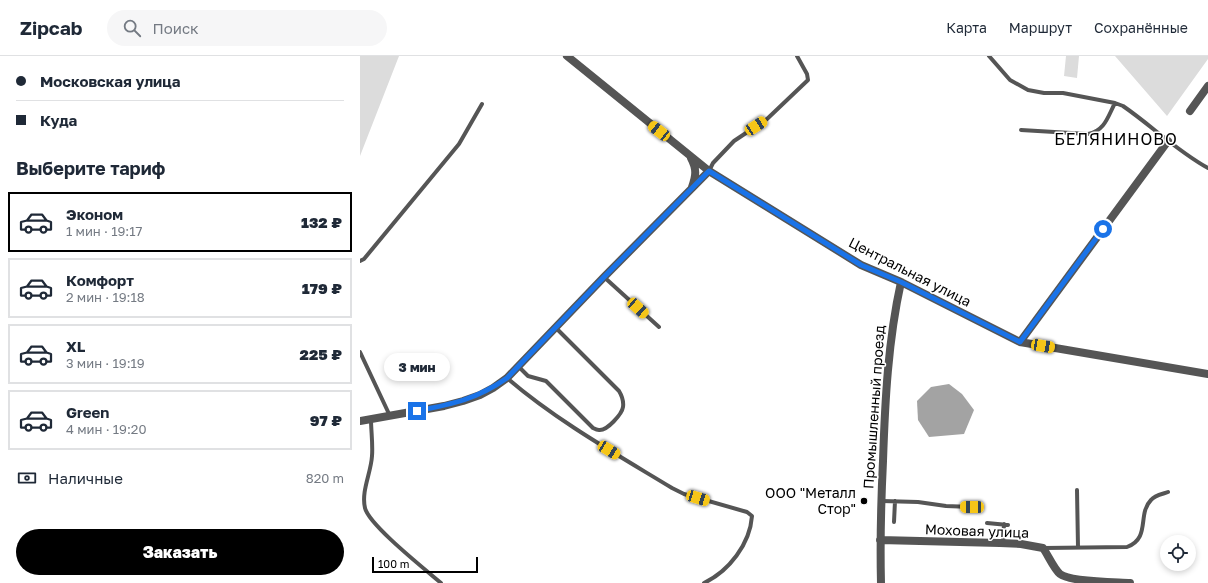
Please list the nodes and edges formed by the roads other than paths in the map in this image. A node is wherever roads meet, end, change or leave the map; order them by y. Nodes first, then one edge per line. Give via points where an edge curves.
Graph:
1 (567, 56) edge
2 (797, 56) edge
3 (989, 56) edge
4 (1208, 86) edge
5 (1115, 103) junction
6 (482, 104) dead end
7 (1190, 111) dead end
8 (1021, 130) dead end
9 (1168, 141) junction
10 (690, 155) junction
11 (1208, 168) edge
12 (709, 171) junction
13 (690, 191) junction
14 (360, 261) edge
15 (604, 277) junction
16 (901, 282) junction
17 (659, 327) dead end
18 (556, 328) junction
19 (1020, 342) junction
20 (360, 352) edge
21 (519, 367) junction
22 (1208, 374) edge
23 (507, 378) junction
24 (390, 416) junction
25 (371, 419) junction
26 (360, 421) edge
27 (1077, 490) dead end
28 (1168, 492) dead end
29 (881, 501) junction
30 (895, 501) junction
31 (972, 507) dead end
32 (894, 522) dead end
33 (987, 523) dead end
34 (880, 540) junction
35 (1003, 543) junction
36 (1078, 547) junction
37 (1043, 548) junction
38 (441, 583) edge
39 (704, 583) edge
40 (880, 583) edge
41 (1130, 583) edge

1 - 10 street, Центральная улица
2 - 12 lane via 808,80 767,119 734,141 713,163
3 - 5 lane via 1010,80 1028,90 1064,93
4 - 7 street
5 - 8 lane via 1101,129 1096,133
5 - 9 lane via 1128,109
6 - 14 lane via 459,144
9 - 11 lane
9 - 19 street
10 - 12 street, Центральная улица
10 - 13 street via 696,171
12 - 13 street
12 - 16 street, Центральная улица via 861,265
13 - 15 street
15 - 17 lane
15 - 18 street
16 - 19 street, Центральная улица
16 - 29 street, Промышленный проезд via 894,314 884,411
18 - 21 street
18 - 21 lane via 619,391 623,398 621,414 606,429 599,431 546,381 528,376
19 - 22 street, Центральная улица
20 - 24 lane
21 - 23 street
23 - 24 street via 493,388 463,401
23 - 39 lane via 582,434 672,488 684,494 747,512 752,516 749,532 739,552 719,574
24 - 25 street
25 - 26 street
25 - 38 lane via 372,456 364,496 365,510 389,537
27 - 36 lane
28 - 36 lane via 1151,499 1147,506 1142,534 1133,545
29 - 30 lane
29 - 34 street, Промышленный проезд
30 - 31 lane
30 - 32 lane
33 - 35 lane via 1006,524
34 - 35 street, Моховая улица
34 - 40 street, Промышленный проезд
35 - 37 street, Моховая улица
36 - 37 lane
37 - 41 street, Моховая улица via 1058,573 1067,578

